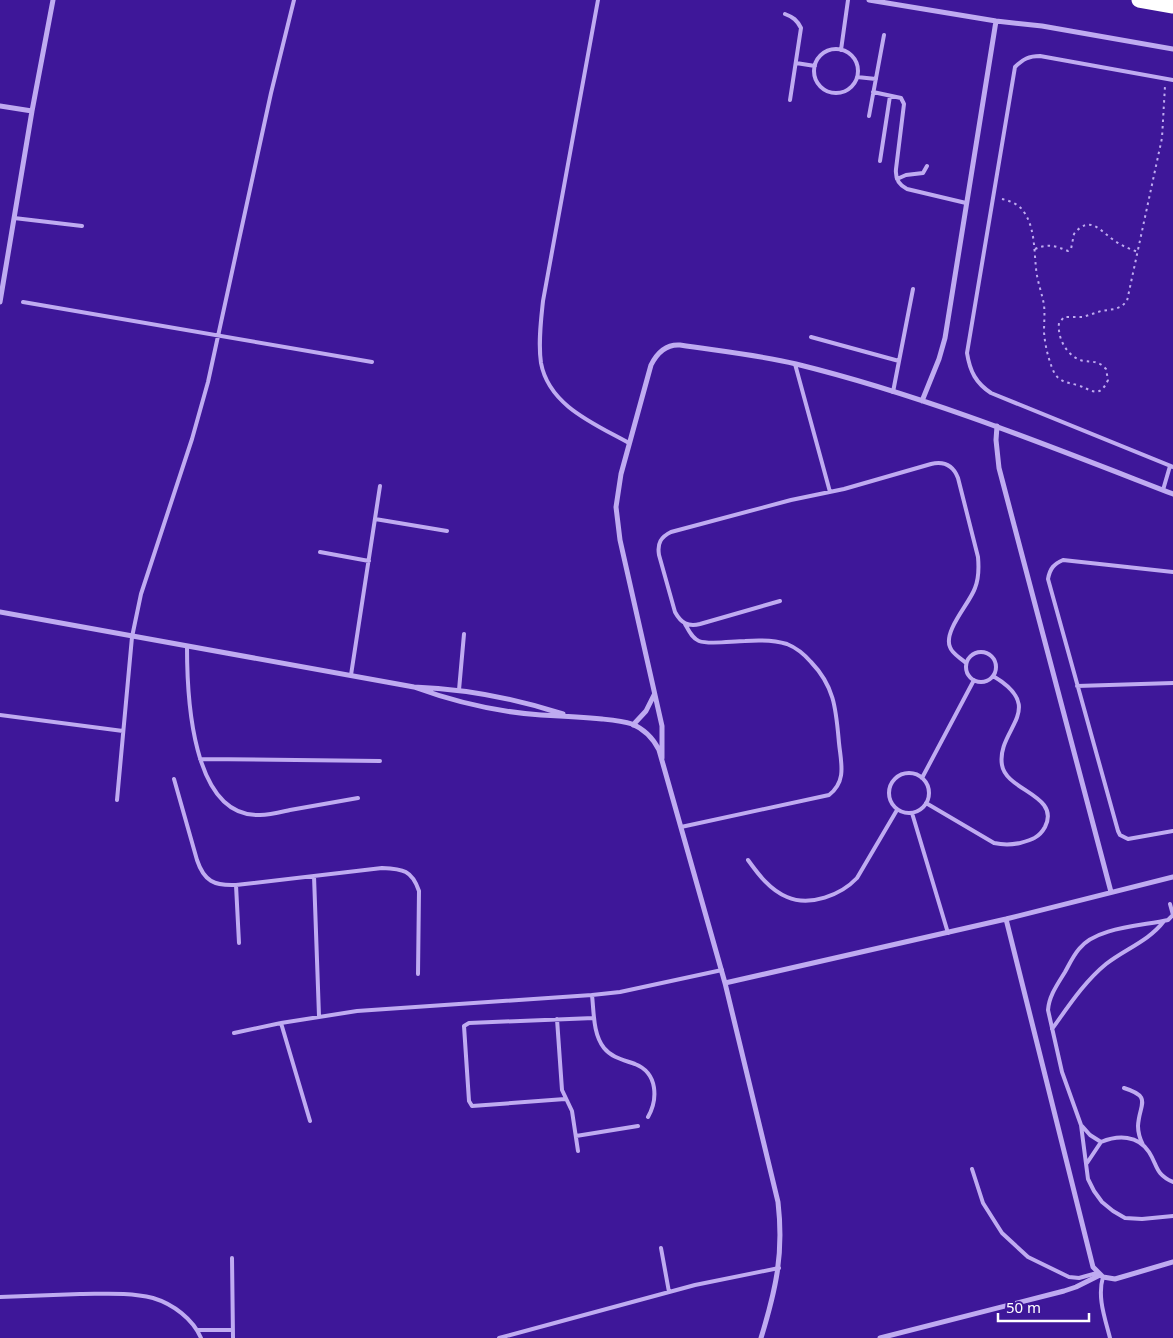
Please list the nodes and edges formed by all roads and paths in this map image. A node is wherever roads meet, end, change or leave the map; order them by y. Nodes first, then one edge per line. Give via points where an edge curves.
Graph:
1 (53, 0) edge
2 (294, 0) edge
3 (598, 0) edge
4 (848, 0) edge
5 (869, 0) edge
6 (1139, 0) edge
7 (1173, 6) edge
8 (785, 14) dead end
9 (996, 21) junction
10 (884, 35) dead end
11 (1173, 49) edge
12 (841, 50) junction
13 (796, 63) junction
14 (815, 66) junction
15 (857, 77) junction
16 (1165, 78) junction
17 (876, 79) junction
18 (1173, 80) edge
19 (873, 92) junction
20 (890, 96) junction
21 (790, 100) dead end
22 (0, 106) edge
23 (32, 111) junction
24 (869, 116) dead end
25 (880, 161) dead end
26 (927, 166) dead end
27 (897, 179) junction
28 (993, 196) junction
29 (966, 203) junction
30 (14, 218) junction
31 (82, 226) dead end
32 (1035, 249) junction
33 (1138, 252) junction
34 (913, 288) dead end
35 (0, 302) edge
36 (23, 302) dead end
37 (219, 335) junction
38 (811, 337) dead end
39 (899, 361) junction
40 (372, 362) dead end
41 (795, 364) junction
42 (893, 392) junction
43 (922, 401) junction
44 (997, 426) junction
45 (629, 443) junction
46 (1171, 467) edge
47 (380, 486) dead end
48 (1163, 490) junction
49 (830, 492) junction
50 (1173, 494) edge
51 (375, 519) junction
52 (447, 531) dead end
53 (320, 552) dead end
54 (369, 561) junction
55 (1173, 572) edge
56 (780, 601) dead end
57 (0, 612) edge
58 (685, 624) junction
59 (464, 634) dead end
60 (132, 637) junction
61 (187, 647) junction
62 (966, 663) junction
63 (351, 675) junction
64 (993, 676) junction
65 (974, 680) junction
66 (1173, 683) edge
67 (1077, 686) junction
68 (414, 687) junction
69 (459, 690) junction
70 (654, 695) junction
71 (0, 715) edge
72 (568, 716) junction
73 (634, 725) junction
74 (123, 731) junction
75 (662, 758) junction
76 (200, 759) junction
77 (380, 761) dead end
78 (922, 778) junction
79 (174, 779) dead end
80 (358, 798) dead end
81 (117, 800) dead end
82 (926, 803) junction
83 (897, 810) junction
84 (912, 813) junction
85 (681, 826) junction
86 (1173, 831) edge
87 (748, 860) dead end
88 (314, 876) junction
89 (1173, 877) edge
90 (236, 885) junction
91 (1111, 892) junction
92 (1170, 904) dead end
93 (1006, 919) junction
94 (1165, 921) junction
95 (948, 932) junction
96 (239, 943) dead end
97 (722, 970) junction
98 (418, 974) dead end
99 (726, 983) junction
100 (592, 996) junction
101 (319, 1016) junction
102 (594, 1018) junction
103 (557, 1019) junction
104 (281, 1023) junction
105 (1052, 1029) junction
106 (234, 1033) dead end
107 (1124, 1088) dead end
108 (565, 1099) junction
109 (648, 1117) dead end
110 (310, 1121) dead end
111 (1081, 1125) junction
112 (638, 1126) dead end
113 (576, 1136) junction
114 (1102, 1142) junction
115 (1143, 1145) junction
116 (578, 1151) dead end
117 (1086, 1165) junction
118 (972, 1169) dead end
119 (1173, 1182) edge
120 (1173, 1216) edge
121 (661, 1248) dead end
122 (232, 1258) dead end
123 (1173, 1262) edge
124 (779, 1268) junction
125 (1100, 1275) junction
126 (669, 1292) junction
127 (0, 1297) edge
128 (198, 1330) junction
129 (233, 1330) junction
130 (201, 1338) edge
131 (233, 1338) edge
132 (499, 1338) edge
133 (761, 1338) edge
134 (880, 1338) edge
135 (1110, 1338) edge

1 - 23 street
2 - 37 lane
3 - 45 lane via 543,301 541,363 547,381 572,411
4 - 12 lane
5 - 9 street
6 - 7 highway
8 - 13 lane via 798,21 801,28
9 - 11 street
9 - 29 street
10 - 17 lane
12 - 14 lane via 828,51
12 - 15 lane via 856,63
13 - 14 lane
13 - 21 lane
14 - 15 lane via 816,80 830,93 844,92
15 - 17 lane
16 - 18 lane
16 - 28 lane via 1040,56 1022,60 1013,76
16 - 33 path via 1162,138
17 - 19 lane
19 - 20 lane
19 - 24 lane
20 - 25 lane
20 - 27 lane via 901,98 904,104
22 - 23 street
23 - 30 street
26 - 27 lane via 923,173
27 - 29 lane via 907,189
28 - 32 path via 1024,211
28 - 46 lane via 967,354 974,377 981,386 1003,399
29 - 43 street via 944,338
30 - 31 lane
30 - 35 street
32 - 33 path via 1053,245 1068,252 1072,249 1074,234 1089,225 1100,228 1117,243
32 - 33 path via 1045,339 1053,370 1063,382 1091,392 1106,385 1106,368 1098,362 1069,353 1060,337 1059,323 1064,317 1083,318 1122,306 1127,301
34 - 39 lane
36 - 37 lane
37 - 40 lane
37 - 60 lane via 192,439 142,594
38 - 39 lane
39 - 42 lane
41 - 42 street
41 - 45 street via 675,344 664,348 651,365
41 - 49 lane
42 - 43 street
43 - 44 street
44 - 48 street
44 - 91 street via 999,468
45 - 70 street via 618,490 617,524
46 - 48 lane
47 - 51 lane
48 - 50 street
49 - 58 lane via 665,535 660,541 658,555 675,612
49 - 62 lane via 938,462 951,466 980,569 975,589 949,635 953,652
51 - 52 lane
51 - 54 lane
53 - 54 lane
54 - 63 lane
55 - 67 lane via 1063,560 1055,564 1048,578
56 - 58 lane via 692,626
57 - 60 street
58 - 85 lane via 697,641 767,642 786,644 802,652 831,690 842,772 836,790 829,795
59 - 69 lane
60 - 61 street
60 - 74 lane
61 - 63 street
61 - 76 lane via 190,712
62 - 64 lane via 973,654 985,652 994,659
62 - 65 lane via 968,676
63 - 68 street
64 - 65 lane via 980,682
64 - 82 lane via 1006,684 1018,702 1016,722 1001,755 1003,771 1043,803 1047,813 1042,833 1018,844 994,843
65 - 78 lane
66 - 67 lane
67 - 86 lane via 1120,835 1128,839
68 - 69 street
68 - 72 street via 487,708
69 - 72 street via 514,700
70 - 73 street
70 - 75 street via 662,726
71 - 74 lane
72 - 73 street
73 - 75 street via 655,742
74 - 81 lane
75 - 85 street
76 - 77 lane
76 - 80 lane via 220,798 238,811 259,816
78 - 82 lane via 929,794
78 - 83 lane via 905,774 890,785 891,803
79 - 90 lane via 201,872 223,886
82 - 84 lane
83 - 84 lane
83 - 87 lane via 857,878 850,886 822,898 804,901 787,897 758,875
84 - 95 lane
85 - 97 street
88 - 90 lane
88 - 98 lane via 394,868 415,879 419,891
88 - 101 lane
89 - 91 street
90 - 96 lane
91 - 93 street
92 - 94 lane via 1173,915
93 - 95 street
93 - 125 street via 1091,1261
94 - 105 lane via 1146,939 1104,965
94 - 105 lane via 1108,932 1087,941 1052,993 1048,1010
95 - 99 street
97 - 99 street
97 - 100 lane
99 - 124 street via 778,1202 781,1224
100 - 101 lane
100 - 102 lane
101 - 104 lane
102 - 103 lane
102 - 109 lane via 598,1039 605,1049 644,1069 651,1077 655,1098
103 - 108 lane via 561,1086
103 - 108 lane via 466,1024 469,1101 475,1106
104 - 106 lane
104 - 110 lane
105 - 111 lane
107 - 115 lane via 1135,1091 1142,1100 1138,1125
108 - 113 lane via 572,1110
111 - 114 lane
111 - 117 lane
112 - 113 lane
113 - 116 lane
114 - 115 lane via 1110,1138 1127,1138
114 - 117 lane
115 - 119 lane via 1158,1172
117 - 120 lane via 1094,1191 1113,1211 1125,1218
118 - 125 lane via 983,1203 1002,1233 1028,1257 1069,1277
121 - 126 lane
122 - 129 lane
123 - 125 street via 1115,1279
124 - 126 lane
124 - 133 street
125 - 134 street via 1064,1291
125 - 135 lane via 1101,1304
126 - 132 lane
127 - 128 lane via 107,1294 154,1298 179,1310
128 - 129 lane
128 - 130 lane
129 - 131 lane

